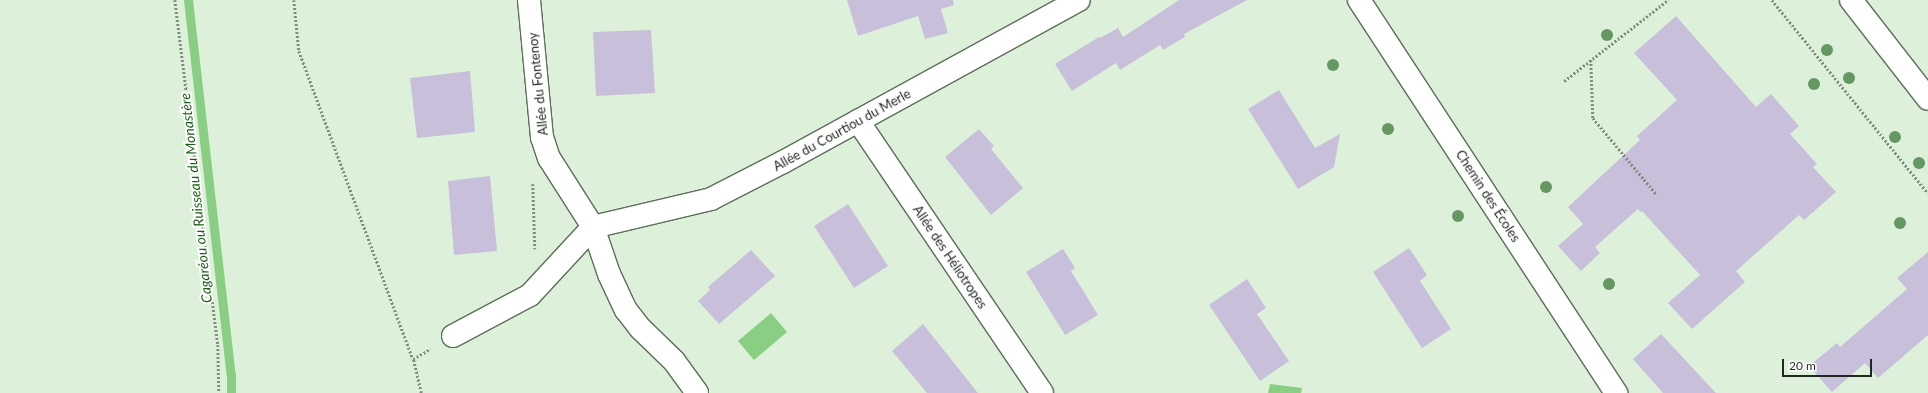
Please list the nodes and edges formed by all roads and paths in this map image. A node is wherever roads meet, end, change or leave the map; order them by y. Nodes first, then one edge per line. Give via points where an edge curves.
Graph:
1 (175, 0) edge
2 (294, 0) edge
3 (529, 0) edge
4 (1079, 0) edge
5 (1359, 0) edge
6 (1668, 0) edge
7 (1772, 0) edge
8 (1851, 0) edge
9 (1591, 60) junction
10 (1564, 81) dead end
11 (1928, 99) edge
12 (858, 121) junction
13 (1928, 193) edge
14 (1656, 194) dead end
15 (593, 227) junction
16 (453, 336) joint
17 (413, 358) junction
18 (219, 393) edge
19 (421, 393) edge
20 (697, 393) edge
21 (1042, 393) edge
22 (1616, 393) edge

1 - 18 path via 218,345
2 - 17 path via 299,51
3 - 15 street, Allée du Fontenoy via 542,137 549,158
4 - 12 street, Allée du Courtiou du Merle
5 - 22 street, Chemin des Écoles
6 - 9 path
7 - 13 path
8 - 11 street
9 - 10 path
9 - 14 path via 1593,118
12 - 15 street, Allée du Courtiou du Merle via 711,199
12 - 21 street, Allée des Héliotropes
15 - 16 street via 530,295
15 - 20 street, Allée du Fontenoy via 609,274 626,310 641,329 674,361
16 - 17 path
17 - 19 path

